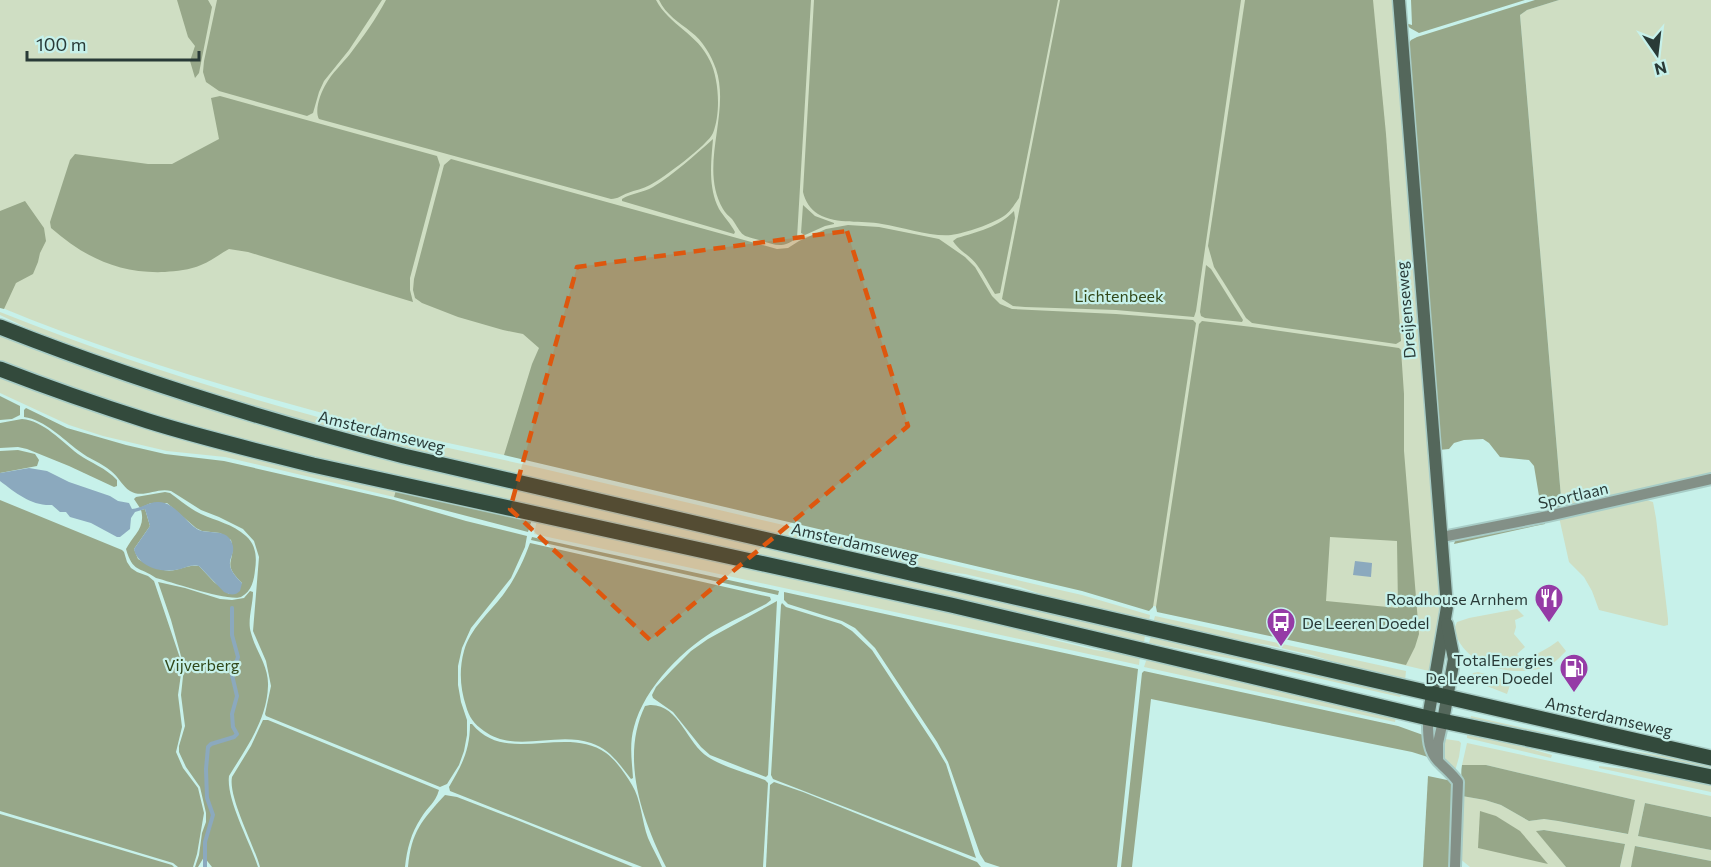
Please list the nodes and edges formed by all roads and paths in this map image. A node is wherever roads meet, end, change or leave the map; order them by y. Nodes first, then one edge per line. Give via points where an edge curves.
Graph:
1 (1399, 0) edge
2 (0, 327) edge
3 (0, 369) edge
4 (1711, 479) edge
5 (1442, 537) junction
6 (1446, 617) junction
7 (1431, 694) junction
8 (1448, 698) junction
9 (1436, 719) junction
10 (1711, 758) edge
11 (1711, 777) edge
12 (1455, 867) edge

1 - 5 main road, Dreijenseweg
2 - 7 main road, Amsterdamseweg via 157,384 348,441
3 - 9 main road via 149,421 313,465 951,605
4 - 5 street, Sportlaan
5 - 6 main road, Dreijenseweg
6 - 7 main road, Dreijenseweg
6 - 8 main road, Dreijenseweg via 1454,658
7 - 8 main road, Amsterdamseweg
7 - 9 main road, Dreijenseweg
8 - 9 main road, Dreijenseweg
8 - 10 main road, Amsterdamseweg
9 - 11 main road
9 - 12 street via 1428,733 1431,749 1458,782

